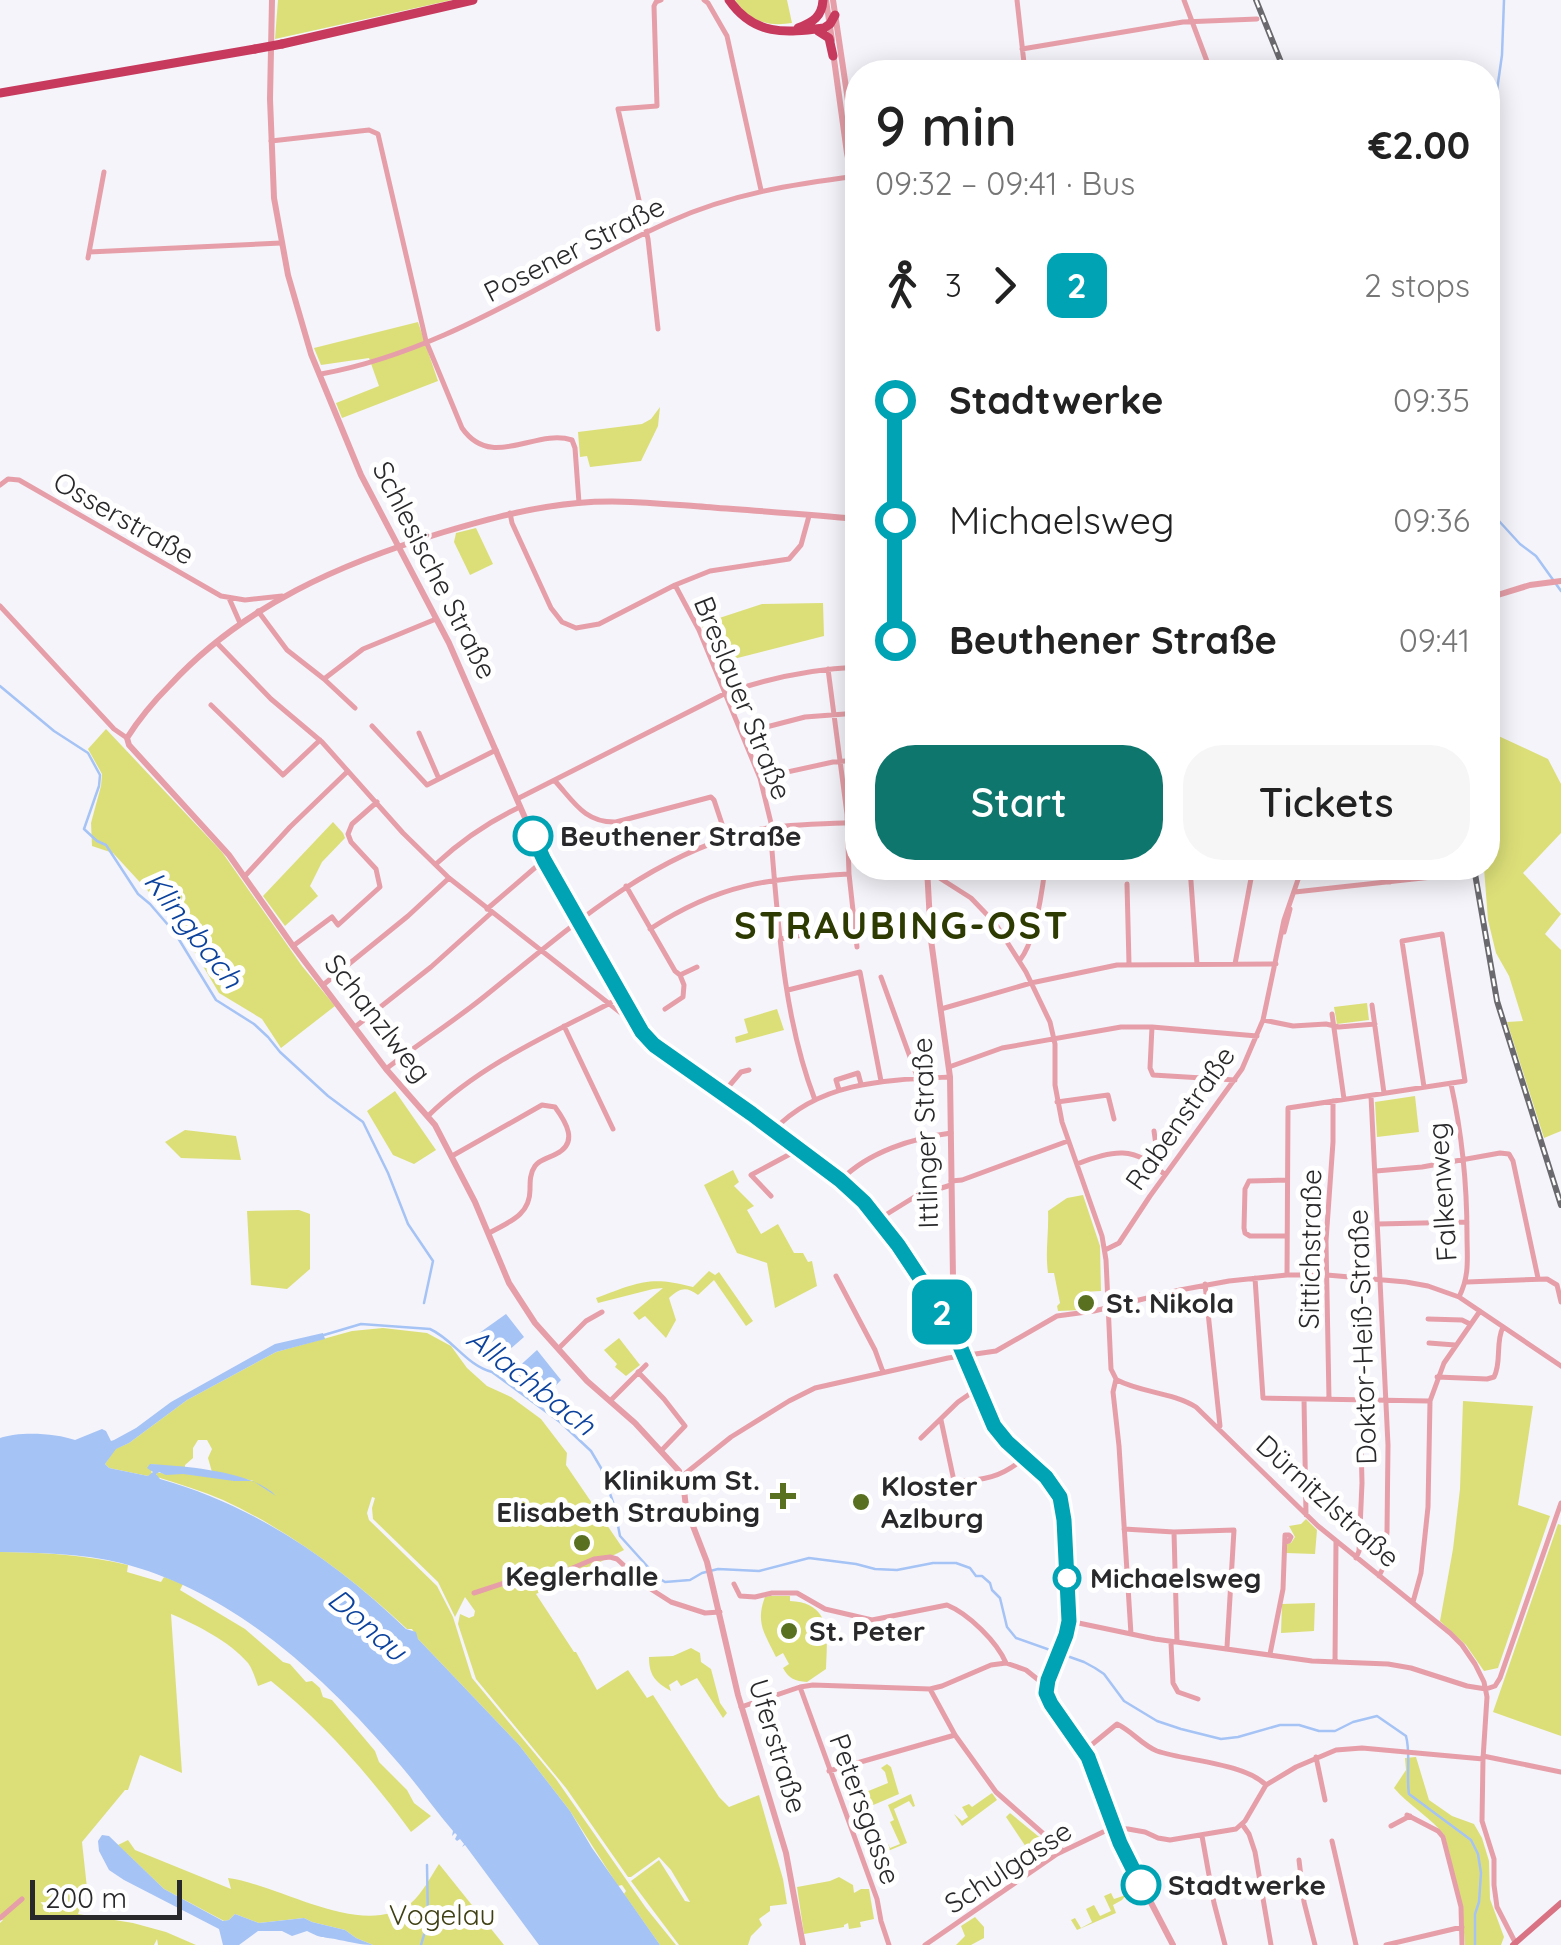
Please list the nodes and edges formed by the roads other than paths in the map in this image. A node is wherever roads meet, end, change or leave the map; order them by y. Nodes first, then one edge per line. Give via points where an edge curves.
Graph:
1 (272, 0) edge
2 (472, 0) edge
3 (660, 0) edge
4 (704, 0) edge
5 (827, 0) edge
6 (1016, 0) edge
7 (1184, 0) edge
8 (731, 2) edge
9 (1257, 19) dead end
10 (832, 22) junction
11 (1192, 22) junction
12 (810, 27) junction
13 (1022, 49) junction
14 (833, 56) junction
15 (1023, 60) edge
16 (1206, 60) edge
17 (0, 94) edge
18 (845, 95) edge
19 (845, 122) edge
20 (270, 142) junction
21 (104, 172) dead end
22 (845, 178) edge
23 (761, 190) junction
24 (646, 233) junction
25 (281, 244) junction
26 (658, 330) dead end
27 (428, 344) junction
28 (318, 375) junction
29 (0, 485) edge
30 (579, 502) junction
31 (510, 514) junction
32 (809, 515) junction
33 (845, 518) edge
34 (397, 547) junction
35 (1561, 581) edge
36 (675, 585) junction
37 (1500, 594) edge
38 (282, 596) junction
39 (229, 598) junction
40 (0, 606) edge
41 (258, 611) junction
42 (436, 619) junction
43 (240, 624) junction
44 (216, 642) junction
45 (845, 668) edge
46 (828, 669) junction
47 (324, 679) junction
48 (726, 693) junction
49 (211, 705) dead end
50 (355, 708) dead end
51 (834, 714) junction
52 (845, 714) edge
53 (372, 726) dead end
54 (419, 733) dead end
55 (742, 734) junction
56 (127, 738) junction
57 (320, 740) junction
58 (496, 750) junction
59 (840, 761) junction
60 (845, 761) edge
61 (348, 771) junction
62 (760, 778) junction
63 (439, 779) junction
64 (555, 780) junction
65 (377, 802) junction
66 (518, 803) junction
67 (845, 805) edge
68 (845, 823) edge
69 (771, 827) junction
70 (727, 838) junction
71 (544, 860) junction
72 (436, 864) junction
73 (845, 874) edge
74 (244, 876) junction
75 (449, 878) junction
76 (774, 880) junction
77 (851, 880) edge
78 (928, 880) edge
79 (944, 880) edge
80 (1043, 880) edge
81 (1191, 880) edge
82 (1250, 880) edge
83 (1298, 880) edge
84 (1407, 880) edge
85 (1390, 882) joint
86 (1126, 884) dead end
87 (626, 886) junction
88 (1295, 892) junction
89 (489, 911) junction
90 (579, 922) junction
91 (855, 925) junction
92 (650, 928) junction
93 (781, 938) junction
94 (293, 946) junction
95 (857, 948) dead end
96 (542, 950) junction
97 (1020, 960) junction
98 (1129, 964) junction
99 (1197, 964) junction
100 (1235, 964) junction
101 (1276, 964) junction
102 (697, 967) dead end
103 (680, 975) junction
104 (881, 977) dead end
105 (1032, 983) junction
106 (323, 985) junction
107 (788, 990) junction
108 (622, 997) junction
109 (609, 1004) junction
110 (1372, 1005) dead end
111 (665, 1009) dead end
112 (941, 1009) junction
113 (1332, 1014) dead end
114 (634, 1020) junction
115 (1263, 1020) junction
116 (1374, 1024) junction
117 (564, 1026) junction
118 (1330, 1026) junction
119 (355, 1027) junction
120 (1152, 1027) junction
121 (1257, 1036) junction
122 (1054, 1038) junction
123 (949, 1067) junction
124 (386, 1069) junction
125 (749, 1070) dead end
126 (950, 1077) junction
127 (918, 1079) junction
128 (1235, 1080) junction
129 (881, 1081) junction
130 (1451, 1084) junction
131 (1424, 1087) junction
132 (723, 1093) junction
133 (1384, 1093) junction
134 (1371, 1096) junction
135 (1344, 1099) junction
136 (815, 1100) junction
137 (1333, 1101) junction
138 (1058, 1102) junction
139 (428, 1116) junction
140 (1114, 1120) dead end
141 (613, 1129) dead end
142 (774, 1130) junction
143 (1154, 1130) dead end
144 (951, 1132) junction
145 (1068, 1141) junction
146 (796, 1147) junction
147 (452, 1156) junction
148 (1465, 1160) junction
149 (1076, 1164) junction
150 (1162, 1172) junction
151 (1375, 1172) junction
152 (840, 1180) junction
153 (1286, 1180) junction
154 (952, 1183) junction
155 (771, 1196) dead end
156 (878, 1219) junction
157 (1467, 1222) junction
158 (1378, 1224) junction
159 (489, 1233) junction
160 (1286, 1236) junction
161 (1104, 1250) junction
162 (1287, 1275) junction
163 (1327, 1275) junction
164 (836, 1276) dead end
165 (953, 1278) junction
166 (1255, 1278) junction
167 (1538, 1278) junction
168 (1380, 1279) junction
169 (1467, 1282) junction
170 (1204, 1284) junction
171 (1459, 1297) junction
172 (1561, 1302) edge
173 (938, 1306) junction
174 (1106, 1308) junction
175 (1480, 1310) junction
176 (602, 1312) dead end
177 (1428, 1319) dead end
178 (1470, 1324) junction
179 (1503, 1326) junction
180 (959, 1342) joint
181 (1429, 1344) dead end
182 (1455, 1345) junction
183 (558, 1349) junction
184 (965, 1356) junction
185 (646, 1365) dead end
186 (1560, 1365) edge
187 (638, 1372) junction
188 (883, 1372) junction
189 (1438, 1377) junction
190 (1116, 1379) junction
191 (978, 1389) junction
192 (1304, 1399) junction
193 (1329, 1399) junction
194 (1360, 1399) junction
195 (1387, 1400) junction
196 (610, 1401) junction
197 (1430, 1401) junction
198 (941, 1420) junction
199 (1220, 1429) junction
200 (920, 1438) dead end
201 (662, 1451) junction
202 (1024, 1458) junction
203 (680, 1478) junction
204 (1561, 1503) edge
205 (1306, 1514) junction
206 (1124, 1530) junction
207 (1174, 1532) junction
208 (1285, 1542) dead end
209 (1336, 1542) junction
210 (1356, 1558) junction
211 (1378, 1576) junction
212 (734, 1584) dead end
213 (474, 1593) dead end
214 (1413, 1602) junction
215 (720, 1612) junction
216 (1069, 1621) junction
217 (1131, 1634) junction
218 (1174, 1642) junction
219 (1228, 1647) junction
220 (1270, 1654) junction
221 (1335, 1662) junction
222 (1006, 1664) junction
223 (1046, 1686) junction
224 (800, 1687) junction
225 (930, 1689) junction
226 (1486, 1689) junction
227 (1198, 1699) dead end
228 (742, 1707) junction
229 (954, 1735) junction
230 (1084, 1751) junction
231 (1316, 1757) junction
232 (1483, 1758) junction
233 (829, 1771) junction
234 (1561, 1772) edge
235 (1266, 1785) junction
236 (1325, 1800) dead end
237 (1242, 1824) junction
238 (1391, 1826) dead end
239 (1114, 1828) junction
240 (1202, 1836) junction
241 (1332, 1840) dead end
242 (1062, 1851) junction
243 (1299, 1860) dead end
244 (22, 1899) dead end
245 (1561, 1903) edge
246 (0, 1918) edge
247 (1462, 1927) junction
248 (1514, 1944) edge
249 (802, 1945) edge
250 (889, 1945) edge
251 (925, 1945) edge
252 (1173, 1945) edge
253 (1225, 1945) edge
254 (1271, 1945) edge
255 (1315, 1945) edge
256 (1356, 1945) edge
257 (1386, 1945) edge
258 (1462, 1945) edge

1 - 20 street, Schlesische Straße
2 - 17 highway, bridge via 282,44
3 - 24 street via 654,6 658,106 618,109
4 - 23 street via 727,36
5 - 10 street
5 - 12 highway
6 - 13 street
7 - 11 street
8 - 12 highway via 748,21 770,30
9 - 11 street
10 - 12 highway
10 - 14 street
10 - 18 street
11 - 13 street
11 - 16 street
12 - 14 highway via 827,35
13 - 15 street
14 - 19 street
20 - 25 street, Schlesische Straße
20 - 27 street via 378,134
21 - 25 street via 88,255
22 - 23 street, Posener Straße
23 - 24 street, Posener Straße
24 - 26 street
24 - 27 street, Posener Straße
25 - 28 street, Schlesische Straße
27 - 28 street, Posener Straße
27 - 30 street via 462,428 476,442 495,448 572,440
28 - 34 street, Schlesische Straße
29 - 39 street, Osserstraße via 19,480
30 - 31 street
30 - 32 street
31 - 34 street
31 - 36 street via 551,608 569,626 599,624
32 - 33 street
32 - 36 street via 801,545 789,558 720,569
34 - 38 street
34 - 42 street, Schlesische Straße
35 - 37 street
36 - 48 street, Breslauer Straße
38 - 39 street, Osserstraße
38 - 41 street
39 - 43 street
40 - 56 street
41 - 43 street
41 - 47 street via 287,650
42 - 47 street via 363,649
42 - 58 street, Schlesische Straße
43 - 44 street
44 - 56 street
44 - 57 street
45 - 46 street
46 - 48 street
46 - 51 street
47 - 50 street
48 - 55 street, Breslauer Straße
48 - 64 street
49 - 57 street via 283,775
51 - 52 street
51 - 55 street
51 - 59 street
53 - 63 street via 427,785
54 - 63 street
55 - 62 street, Breslauer Straße
56 - 74 street, Schanzlweg
57 - 61 street
58 - 63 street
58 - 66 street, Schlesische Straße
59 - 60 street
59 - 62 street
59 - 67 street
61 - 65 street
61 - 74 street
62 - 69 street, Breslauer Straße
64 - 66 street
64 - 70 street via 586,815 606,822 711,797
65 - 72 street
65 - 94 street via 348,834 376,869 380,887 338,925 332,917
66 - 71 street, Schlesische Straße
66 - 72 street
68 - 69 street
69 - 70 street
69 - 76 street, Breslauer Straße
70 - 87 street
71 - 89 street
71 - 90 street, Schlesische Straße
72 - 75 street
73 - 76 street
74 - 94 street, Schanzlweg
75 - 89 street
75 - 106 street
76 - 92 street via 715,894
76 - 93 street, Breslauer Straße
77 - 91 street
78 - 112 street, Ittlinger Straße
79 - 97 street via 995,923
80 - 97 street
81 - 99 street
82 - 100 street
83 - 88 street, Rabenstraße
84 - 85 street
85 - 88 street
86 - 98 street
87 - 90 street
87 - 92 street
88 - 101 street, Rabenstraße
89 - 96 street
89 - 119 street
90 - 96 street
90 - 108 street, Schlesische Straße
91 - 93 street
91 - 95 street
92 - 103 street
93 - 107 street, Breslauer Straße
94 - 106 street, Schanzlweg
96 - 109 street
96 - 124 street
97 - 105 street
98 - 99 street
98 - 105 street
99 - 100 street
100 - 101 street
101 - 115 street, Rabenstraße
102 - 103 street
103 - 111 street via 683,997
104 - 127 street
105 - 112 street
105 - 122 street
106 - 119 street, Schanzlweg
107 - 129 street via 860,972
107 - 136 street, Breslauer Straße
108 - 109 street
108 - 114 street, Schlesische Straße
109 - 114 street
109 - 117 street
110 - 116 street
112 - 123 street, Ittlinger Straße
113 - 118 street
114 - 132 street, Schlesische Straße via 654,1045
115 - 118 street
115 - 121 street, Rabenstraße
116 - 118 street
116 - 133 street
117 - 139 street via 466,1082
117 - 141 street
118 - 135 street
119 - 124 street, Schanzlweg
120 - 121 street
120 - 122 street
120 - 128 street via 1153,1075
121 - 128 street, Rabenstraße
122 - 123 street
122 - 138 street
123 - 126 street, Ittlinger Straße
124 - 139 street, Schanzlweg
125 - 132 street
126 - 127 street
126 - 144 street, Ittlinger Straße
127 - 129 street
128 - 150 street, Rabenstraße
129 - 136 street
130 - 131 street
130 - 131 street via 1464,1082 1442,934 1402,941
130 - 148 street, Falkenweg
131 - 133 street
132 - 142 street, Schlesische Straße
133 - 134 street
134 - 135 street
134 - 151 street, Doktor-Heiß-Straße
135 - 137 street
136 - 142 street
137 - 153 street via 1288,1108
137 - 163 street, Sittichstraße
138 - 140 street via 1108,1094
138 - 145 street
139 - 147 street, Schanzlweg
142 - 146 street, Schlesische Straße
143 - 150 street, Rabenstraße
144 - 152 street via 865,1160
144 - 154 street, Ittlinger Straße
145 - 149 street
145 - 154 street
146 - 152 street, Schlesische Straße
146 - 155 street via 750,1175
147 - 159 street, Schanzlweg
147 - 159 street via 542,1105 555,1107 568,1130 564,1150 534,1168 526,1209
148 - 151 street
148 - 157 street, Falkenweg
148 - 167 street via 1500,1153 1511,1158
149 - 150 street via 1122,1152
149 - 161 street
150 - 161 street, Rabenstraße via 1119,1243
151 - 158 street, Doktor-Heiß-Straße
152 - 156 street, Schlesische Straße
153 - 160 street
153 - 160 street via 1248,1182 1244,1228 1250,1236
154 - 156 street
154 - 165 street, Ittlinger Straße
156 - 173 street, Schlesische Straße
157 - 158 street
157 - 169 street, Falkenweg
158 - 168 street, Doktor-Heiß-Straße
159 - 183 street, Schanzlweg via 515,1293
160 - 162 street
161 - 174 street
162 - 163 street
162 - 166 street
163 - 168 street
163 - 193 street, Sittichstraße
164 - 188 street
165 - 173 street, Ittlinger Straße
165 - 184 street, Ittlinger Straße
166 - 170 street
166 - 192 street via 1264,1398
167 - 169 street
167 - 172 street via 1555,1282
168 - 171 street
168 - 195 street, Doktor-Heiß-Straße
169 - 171 street, Falkenweg
170 - 174 street
170 - 199 street
171 - 175 street
173 - 180 street, Schlesische Straße
174 - 184 street via 1057,1316 996,1350
174 - 190 street
175 - 178 street
175 - 179 street
176 - 183 street
177 - 178 street
178 - 182 street
179 - 186 street
179 - 189 street via 1494,1377
180 - 184 street, Ittlinger Straße
181 - 182 street
182 - 189 street
183 - 196 street, Schanzlweg
184 - 188 street
184 - 191 street, Ittlinger Straße
185 - 187 street
187 - 196 street
187 - 201 street via 685,1426
188 - 203 street via 804,1393
189 - 197 street
190 - 199 street, Dürnitzlstraße via 1188,1402
190 - 206 street
191 - 198 street
191 - 202 street, Ittlinger Straße via 1000,1435
192 - 193 street
192 - 205 street
193 - 194 street
194 - 195 street
194 - 210 street
195 - 197 street
195 - 211 street, Doktor-Heiß-Straße via 1387,1532
196 - 201 street, Schanzlweg
197 - 214 street via 1428,1508
198 - 200 street
198 - 202 street via 954,1481 994,1478
199 - 205 street, Dürnitzlstraße
201 - 203 street, Schanzlweg
202 - 216 street, Ittlinger Straße via 1061,1502
203 - 215 street, Uferstraße
204 - 226 street via 1500,1678
205 - 209 street, Dürnitzlstraße
206 - 207 street
206 - 217 street
207 - 218 street
207 - 219 street via 1234,1530
208 - 220 street
209 - 210 street, Dürnitzlstraße
209 - 221 street
210 - 211 street, Dürnitzlstraße
211 - 214 street, Dürnitzlstraße
212 - 222 street via 740,1596 797,1593 825,1609 872,1620 947,1606 973,1622
213 - 215 street via 610,1557 671,1602
214 - 226 street, Dürnitzlstraße via 1462,1645
215 - 228 street, Uferstraße
216 - 217 street
216 - 223 street, Ittlinger Straße
217 - 218 street
218 - 219 street
218 - 227 street via 1174,1683 1178,1692
219 - 220 street
220 - 221 street
221 - 226 street via 1411,1668
222 - 223 street
222 - 225 street
223 - 230 street
224 - 225 street
224 - 228 street
224 - 233 street, Petersgasse
225 - 229 street
226 - 232 street
228 - 249 street, Uferstraße via 782,1838
229 - 233 street
229 - 242 street via 996,1792
230 - 235 street via 1117,1724 1154,1750
230 - 239 street
231 - 232 street via 1346,1749
231 - 235 street
231 - 236 street
232 - 234 street
232 - 248 street via 1482,1821 1498,1907
233 - 250 street, Petersgasse
235 - 237 street
237 - 240 street
237 - 254 street via 1255,1852
238 - 247 street via 1409,1816 1443,1837
239 - 240 street via 1162,1840
239 - 242 street, Schulgasse
239 - 252 street
240 - 253 street
241 - 256 street
242 - 251 street, Schulgasse
243 - 255 street
244 - 246 street
245 - 248 main road
247 - 257 street
247 - 258 street

